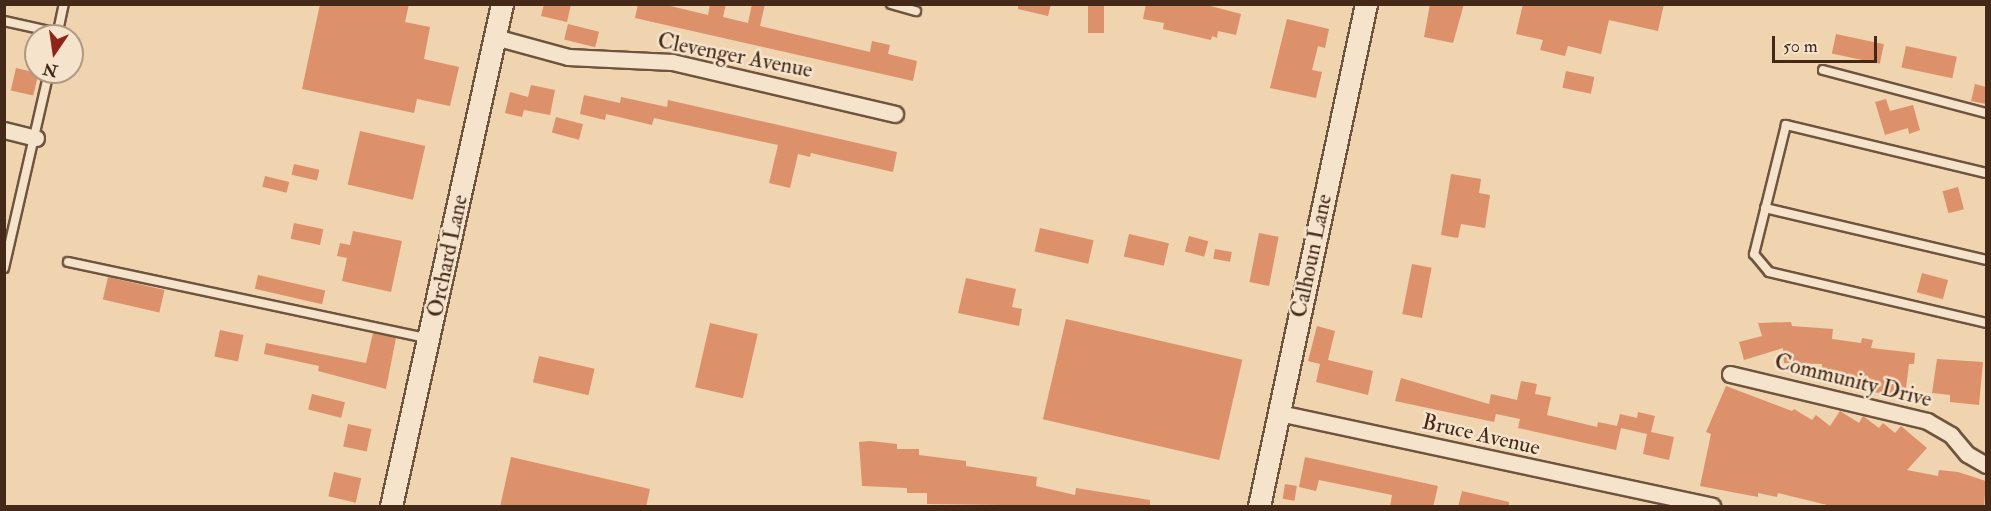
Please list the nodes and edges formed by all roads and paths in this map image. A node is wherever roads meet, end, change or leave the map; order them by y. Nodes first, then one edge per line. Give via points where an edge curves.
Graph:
1 (64, 4) edge
2 (502, 4) edge
3 (891, 4) edge
4 (1365, 4) edge
5 (916, 10) dead end
6 (4, 21) edge
7 (59, 24) edge
8 (24, 26) edge
9 (495, 37) junction
10 (1823, 70) dead end
11 (47, 84) edge
12 (1986, 113) edge
13 (896, 114) dead end
14 (4, 130) edge
15 (36, 138) junction
16 (1986, 173) edge
17 (1765, 208) junction
18 (7, 243) edge
19 (1986, 260) edge
20 (68, 262) dead end
21 (4, 267) edge
22 (1986, 323) edge
23 (430, 339) junction
24 (1730, 374) dead end
25 (1279, 413) junction
26 (1986, 465) edge
27 (1673, 504) edge
28 (391, 507) edge
29 (1259, 507) edge
30 (1712, 507) edge

1 - 7 lane
2 - 9 street, Orchard Lane
3 - 5 lane
4 - 25 street, Calhoun Lane
6 - 8 lane
9 - 13 street, Clevenger Avenue via 568,57 672,62
9 - 23 street, Orchard Lane
10 - 12 lane
11 - 15 lane
14 - 15 street
15 - 18 lane
16 - 17 lane via 1786,125
17 - 19 lane
17 - 22 lane via 1754,254 1769,272
18 - 21 lane
20 - 23 lane
23 - 28 street, Orchard Lane
24 - 26 street, Community Drive via 1927,421 1951,435 1967,454
25 - 27 street, Bruce Avenue
25 - 29 street, Calhoun Lane
27 - 30 street, Bruce Avenue

